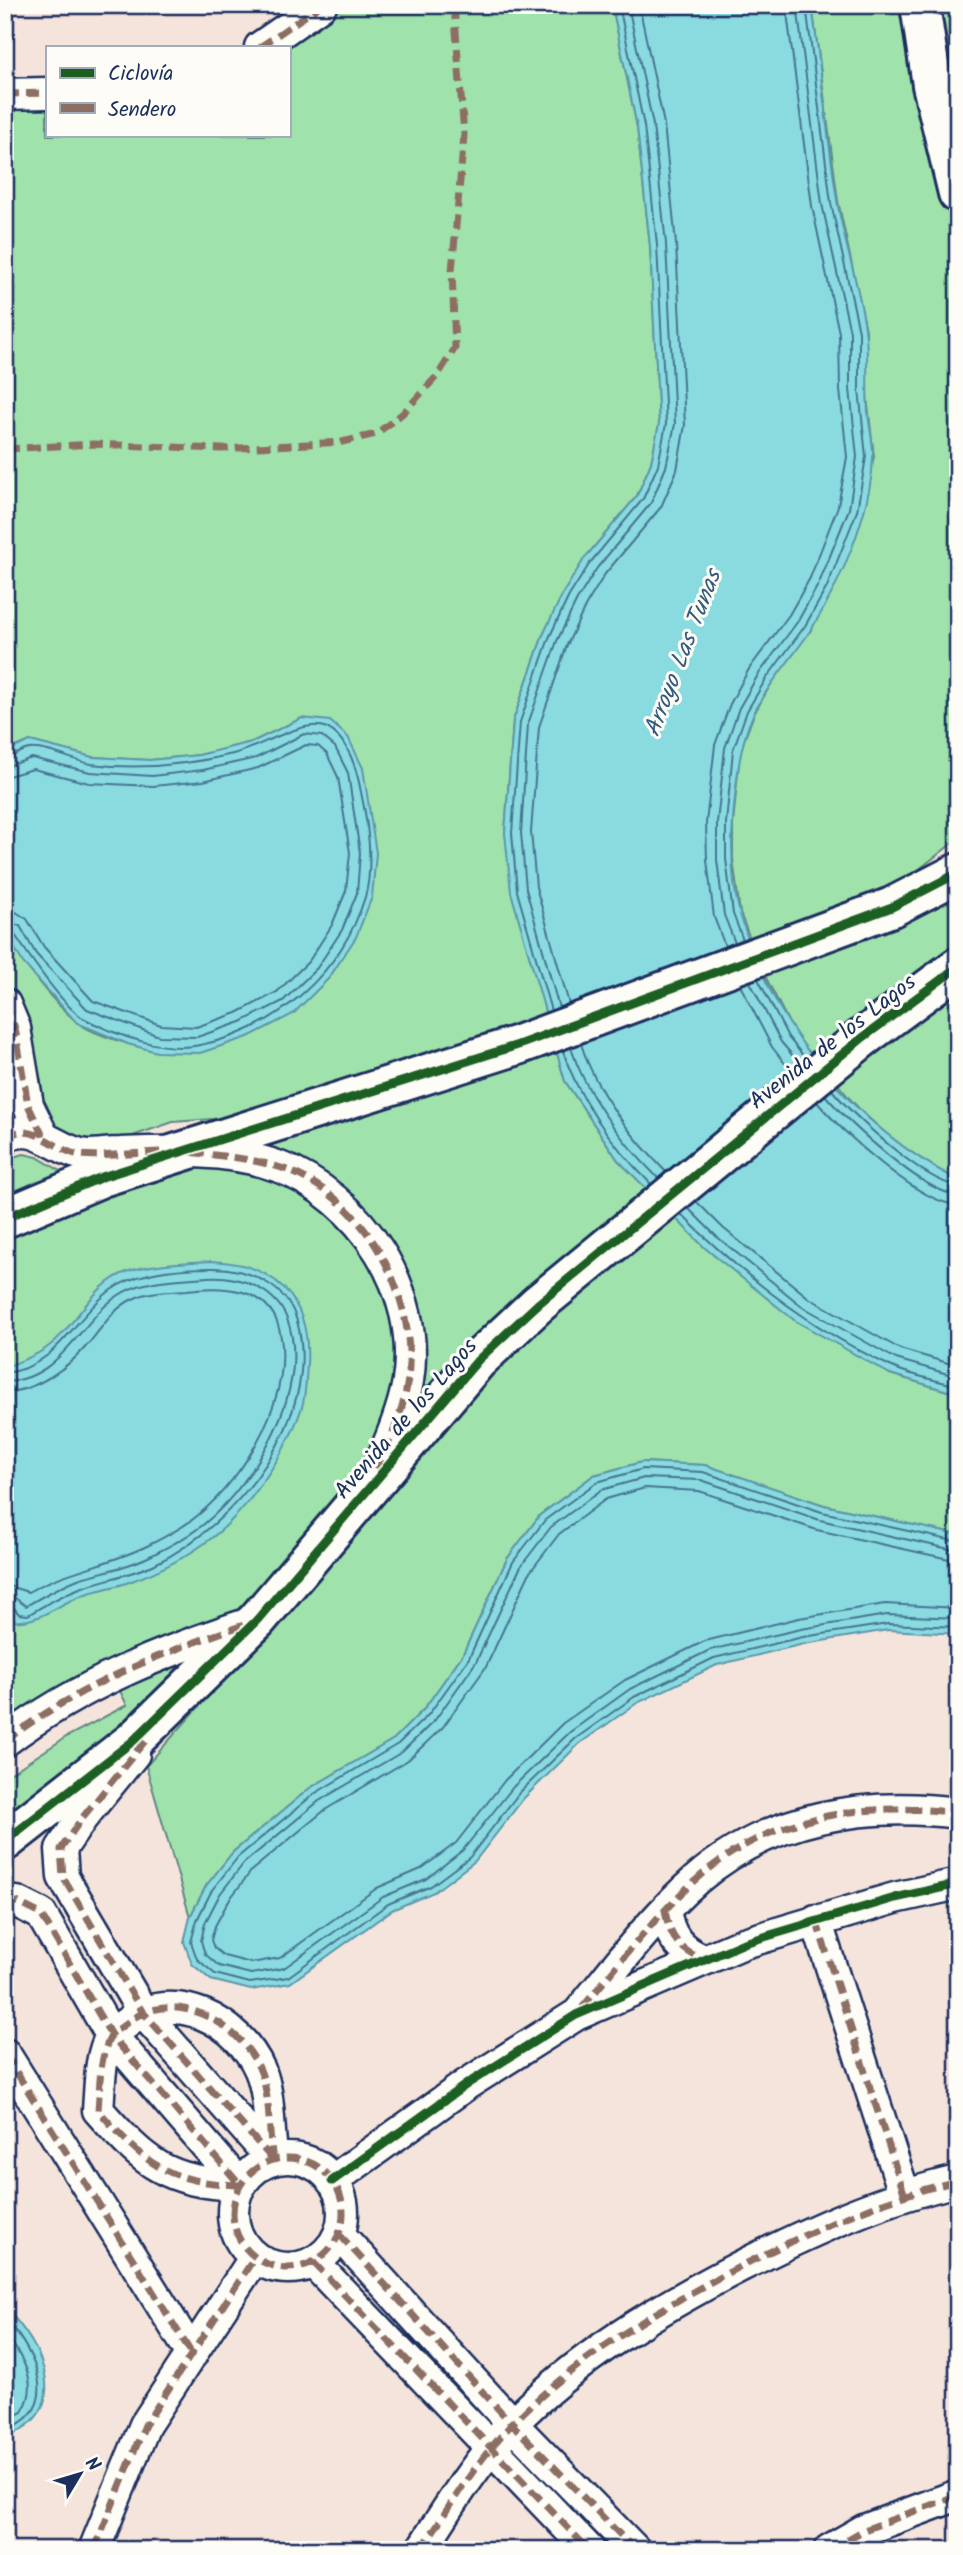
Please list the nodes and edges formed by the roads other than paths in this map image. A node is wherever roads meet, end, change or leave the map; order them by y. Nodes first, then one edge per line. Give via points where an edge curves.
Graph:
1 (321, 5) edge
2 (919, 5) edge
3 (261, 46) edge
4 (46, 93) edge
5 (5, 94) edge
6 (958, 193) edge
7 (952, 873) edge
8 (958, 967) edge
9 (5, 1004) edge
10 (43, 1136) junction
11 (5, 1137) edge
12 (182, 1152) junction
13 (5, 1218) edge
14 (370, 1485) junction
15 (257, 1620) junction
16 (178, 1700) junction
17 (5, 1741) edge
18 (958, 1813) edge
19 (5, 1841) edge
20 (958, 1884) edge
21 (5, 1902) edge
22 (665, 1910) junction
23 (817, 1920) junction
24 (704, 1960) junction
25 (142, 2011) junction
26 (576, 2015) junction
27 (111, 2035) junction
28 (5, 2054) edge
29 (273, 2160) junction
30 (332, 2180) junction
31 (958, 2181) edge
32 (240, 2185) junction
33 (904, 2193) junction
34 (339, 2234) junction
35 (254, 2257) junction
36 (313, 2262) junction
37 (192, 2354) junction
38 (512, 2424) junction
39 (492, 2448) junction
40 (958, 2495) edge
41 (94, 2550) edge
42 (421, 2550) edge
43 (589, 2550) edge
44 (635, 2550) edge
45 (829, 2550) edge

1 - 3 street
2 - 6 street via 932,85
4 - 5 street
7 - 12 street via 892,907 518,1045
8 - 14 street, Avenida de los Lagos via 861,1039 538,1304 478,1360
9 - 10 street via 15,1027 28,1105
10 - 11 street via 18,1131
10 - 12 street via 76,1154
12 - 13 street via 102,1177
12 - 14 street via 277,1166 321,1189 358,1221 386,1262 408,1332 408,1380 394,1430
14 - 15 street, Avenida de los Lagos
15 - 16 street, Avenida de los Lagos
15 - 17 street via 103,1679 60,1702
16 - 19 street, Avenida de los Lagos
16 - 25 street via 61,1849 63,1877
18 - 22 street via 896,1807 820,1816 739,1849
20 - 23 street
21 - 27 street via 17,1902 41,1914
22 - 24 street via 677,1944
22 - 26 street
23 - 24 street
23 - 33 street
24 - 26 street
25 - 27 street
25 - 29 street
25 - 29 street via 171,2007 197,2011 244,2043 261,2071
26 - 30 street via 467,2084
27 - 32 street
27 - 32 street via 102,2069 99,2110 106,2119 136,2153 167,2173
28 - 37 street
29 - 30 street via 308,2162
29 - 32 street via 250,2173
30 - 34 street via 341,2201
31 - 33 street
32 - 35 street via 234,2200 236,2231
33 - 38 street via 789,2242 666,2305 597,2350
34 - 36 street
34 - 38 street
35 - 36 street via 283,2268
35 - 37 street
36 - 39 street
37 - 41 street via 145,2425
38 - 39 street
38 - 44 street
39 - 42 street
39 - 43 street
40 - 45 street via 864,2530

